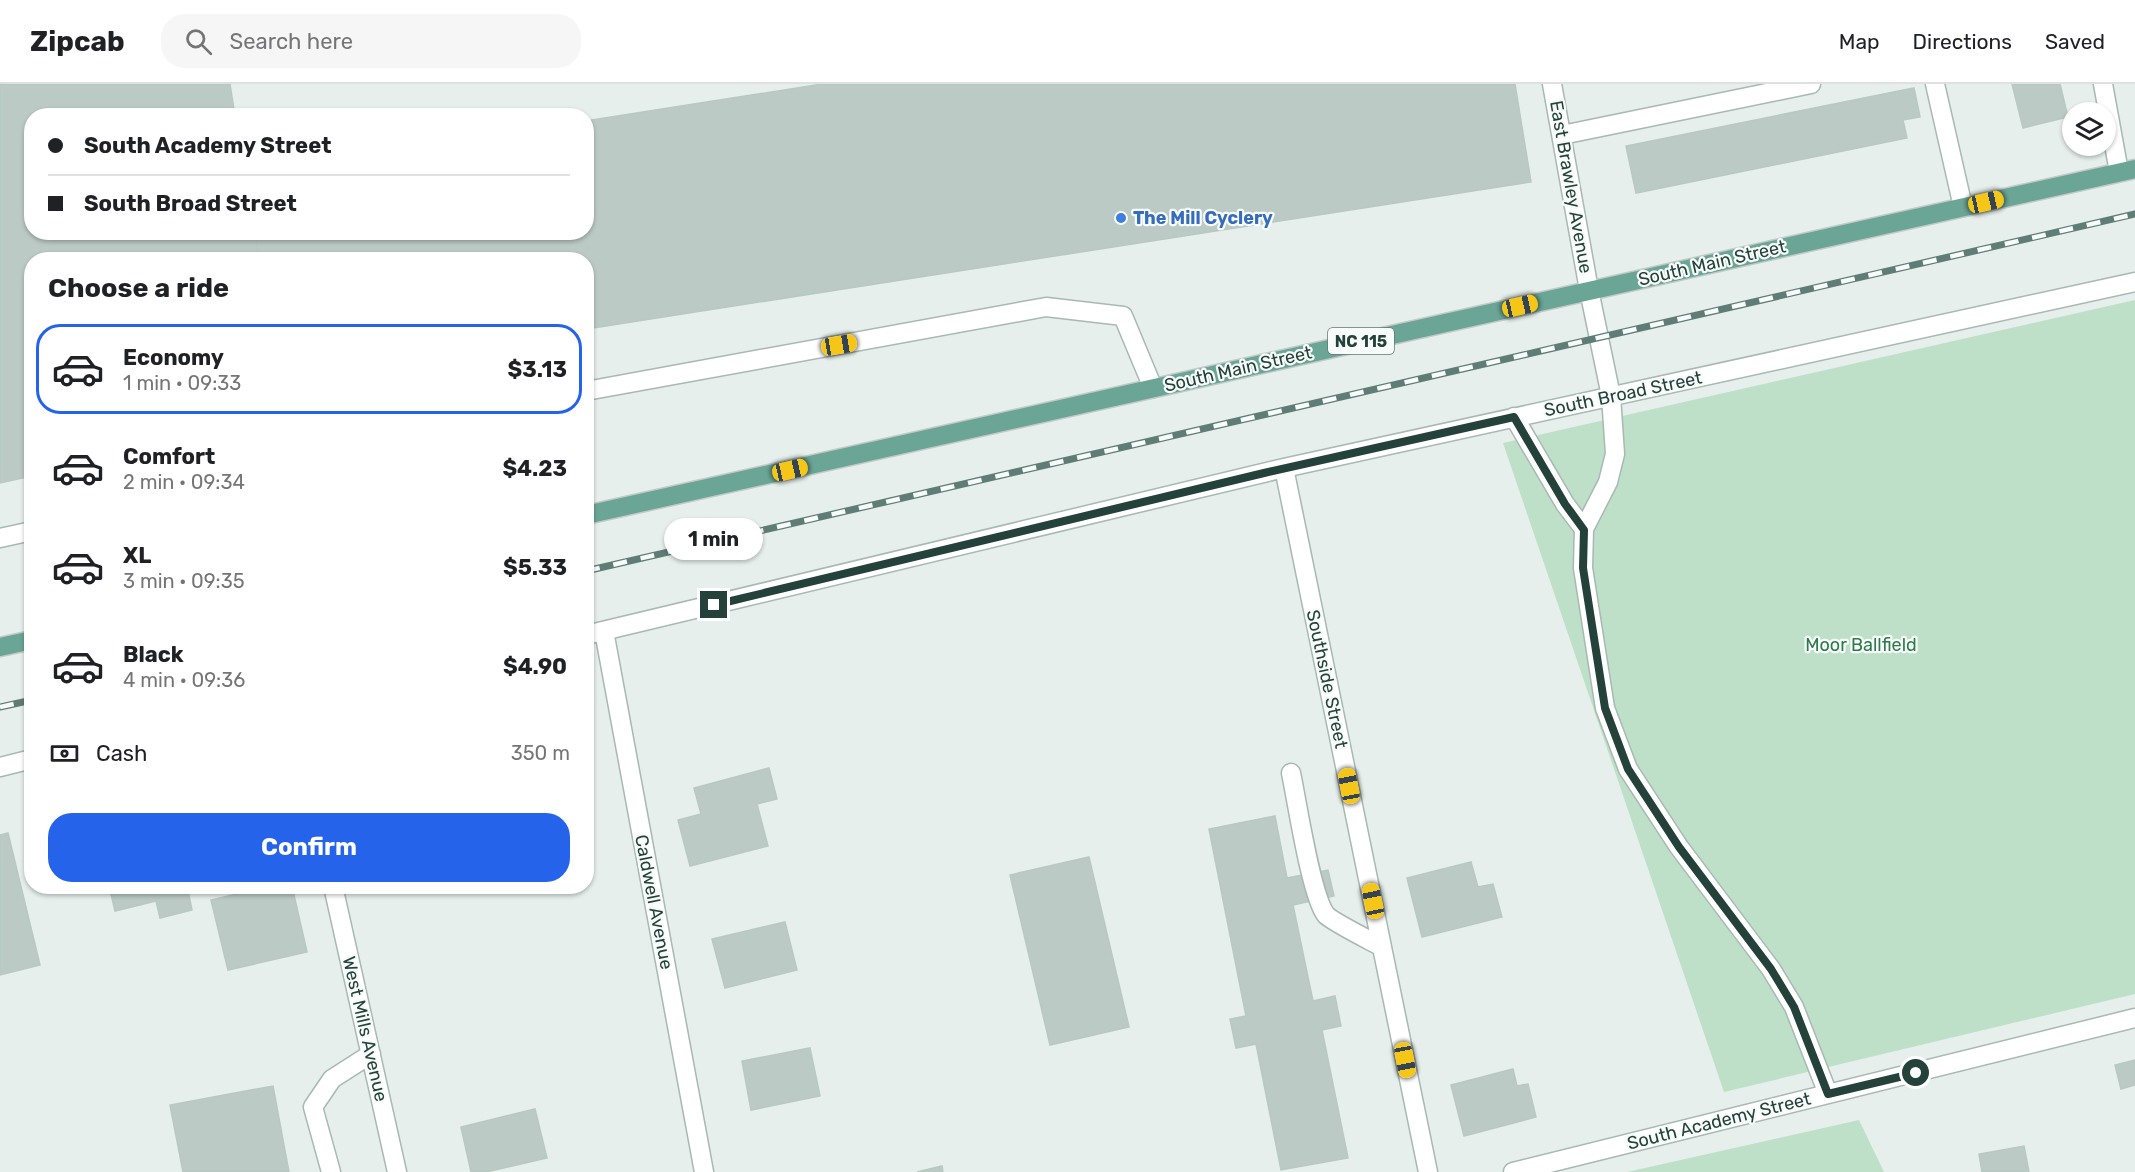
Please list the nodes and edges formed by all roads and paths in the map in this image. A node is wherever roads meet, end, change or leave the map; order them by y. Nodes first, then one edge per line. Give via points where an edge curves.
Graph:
1 (1552, 84) edge
2 (1811, 84) edge
3 (1935, 84) edge
4 (2103, 84) edge
5 (1562, 135) junction
6 (2127, 170) edge
7 (1963, 207) junction
8 (2135, 282) edge
9 (1589, 290) junction
10 (1153, 388) junction
11 (594, 390) edge
12 (1611, 396) junction
13 (1514, 417) junction
14 (1284, 468) junction
15 (594, 514) edge
16 (1584, 530) junction
17 (24, 533) edge
18 (0, 538) edge
19 (595, 633) edge
20 (24, 642) edge
21 (0, 647) edge
22 (24, 761) edge
23 (0, 767) edge
24 (1291, 773) dead end
25 (335, 894) edge
26 (1382, 947) junction
27 (2135, 1018) edge
28 (370, 1054) junction
29 (1828, 1094) junction
30 (331, 1172) edge
31 (397, 1172) edge
32 (704, 1172) edge
33 (1428, 1172) edge
34 (1513, 1172) edge

1 - 5 street, East Brawley Avenue
2 - 5 street
3 - 7 street
4 - 6 street
5 - 9 street, East Brawley Avenue
6 - 7 main road, South Main Street / NC 115
7 - 9 main road, South Main Street / NC 115
8 - 12 street, South Broad Street
9 - 10 main road, South Main Street / NC 115
9 - 12 street, East Brawley Avenue
10 - 11 street via 1123,316 1046,307
10 - 15 main road, South Main Street / NC 115
12 - 13 street, South Broad Street
12 - 16 street, East Brawley Avenue via 1615,454 1608,482
13 - 14 street, South Broad Street
13 - 16 street
14 - 19 street, South Broad Street
14 - 26 street, Southside Street
16 - 29 street via 1583,568 1605,708 1628,769 1679,847 1789,998
17 - 18 street
19 - 32 street, Caldwell Avenue
20 - 21 main road
22 - 23 street
24 - 26 street via 1318,899 1327,916
25 - 28 street, West Mills Avenue
26 - 33 street, Southside Street
27 - 29 street, South Academy Street
28 - 30 street via 332,1079 313,1107
28 - 31 street, West Mills Avenue
29 - 34 street, South Academy Street

